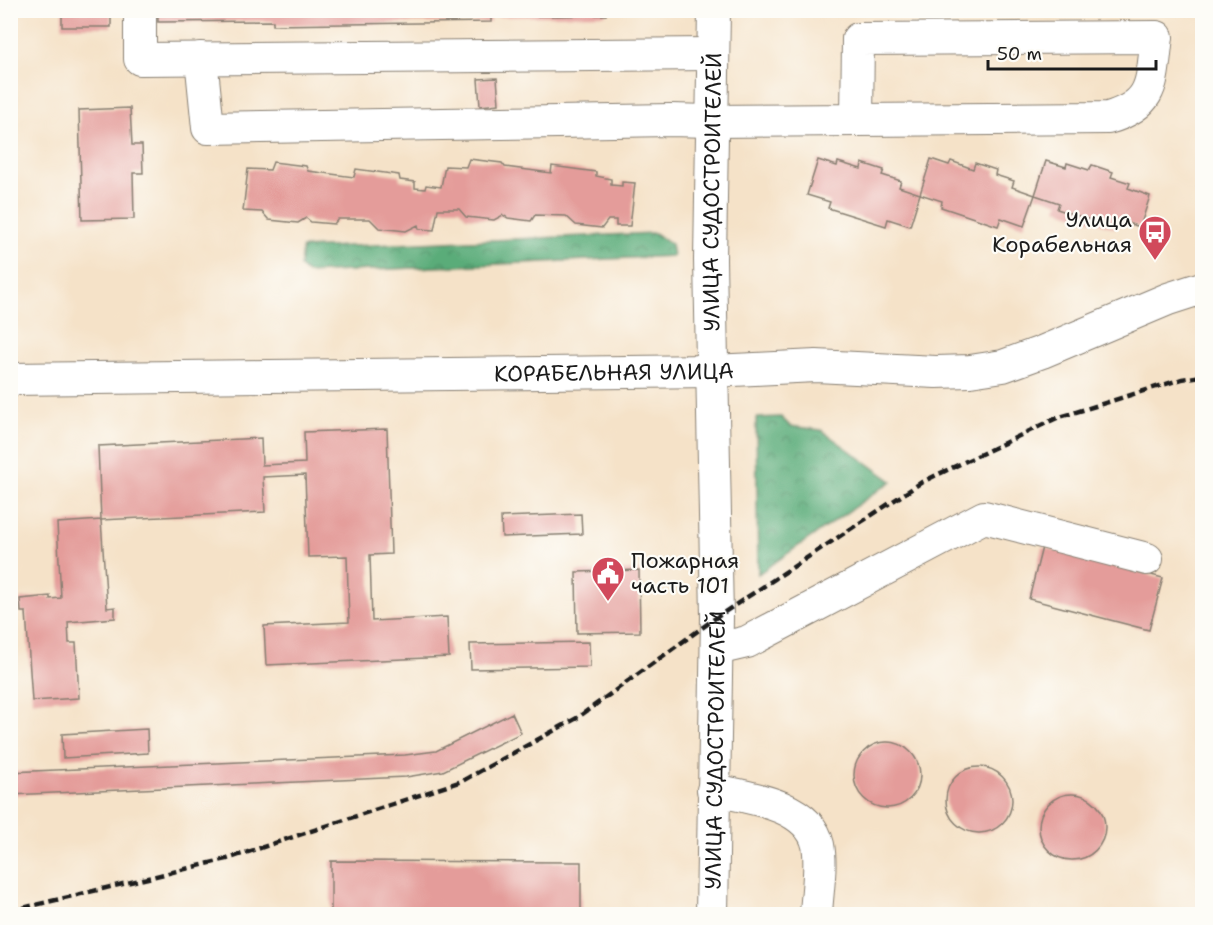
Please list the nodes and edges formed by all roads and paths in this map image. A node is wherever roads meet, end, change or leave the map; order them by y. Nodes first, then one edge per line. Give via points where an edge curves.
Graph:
1 (140, 10) edge
2 (714, 10) edge
3 (713, 54) junction
4 (201, 58) junction
5 (857, 120) junction
6 (711, 121) junction
7 (1203, 288) edge
8 (712, 371) junction
9 (10, 379) edge
10 (1147, 559) dead end
11 (717, 649) junction
12 (713, 790) junction
13 (712, 915) edge
14 (816, 915) edge

1 - 4 street via 140,59
2 - 3 street, УЛИЦА СУДОСТРОИТЕЛЕЙ
3 - 4 street
3 - 6 street, УЛИЦА СУДОСТРОИТЕЛЕЙ
4 - 6 street via 208,128
5 - 5 street via 858,39 1157,38 1152,75 1142,101 1127,112 1108,118
5 - 6 street
6 - 8 street, УЛИЦА СУДОСТРОИТЕЛЕЙ
7 - 8 street, КОРАБЕЛЬНАЯ УЛИЦА via 1003,366 936,372 816,366
8 - 9 street, КОРАБЕЛЬНАЯ УЛИЦА
8 - 11 street, УЛИЦА СУДОСТРОИТЕЛЕЙ
10 - 11 street via 984,517 747,642
11 - 12 street, УЛИЦА СУДОСТРОИТЕЛЕЙ
12 - 13 street, УЛИЦА СУДОСТРОИТЕЛЕЙ
12 - 14 street via 791,811 812,830 818,845

